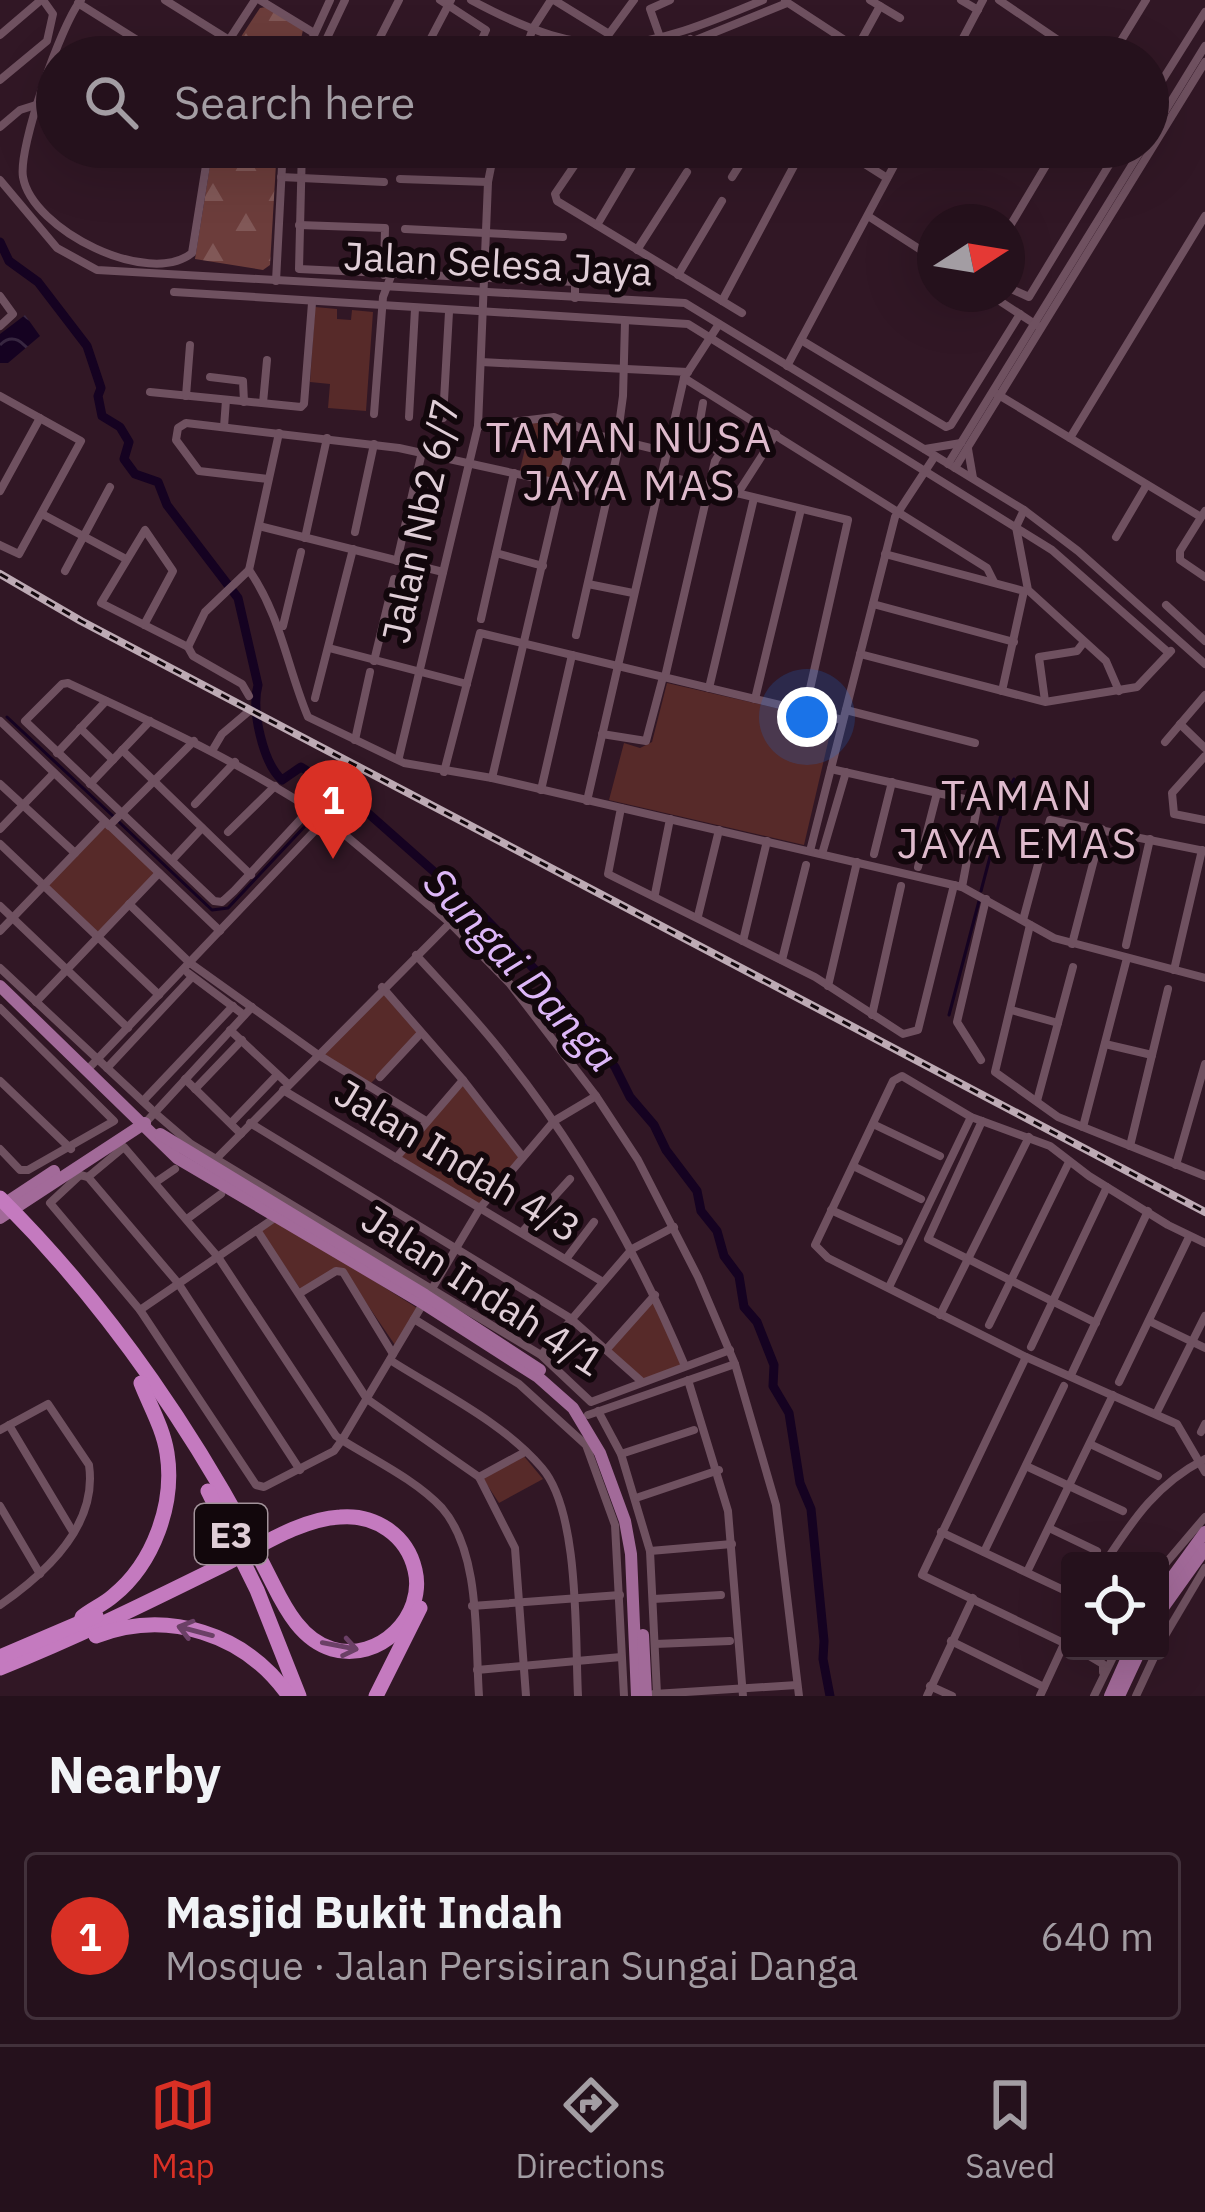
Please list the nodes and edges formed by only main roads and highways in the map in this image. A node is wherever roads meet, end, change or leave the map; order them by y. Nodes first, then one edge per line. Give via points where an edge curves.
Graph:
1 (0, 986) edge
2 (145, 1115) junction
3 (0, 1209) edge
4 (425, 1295) junction
5 (141, 1383) junction
6 (242, 1530) junction
7 (1205, 1532) edge
8 (275, 1535) junction
9 (1205, 1549) edge
10 (213, 1565) junction
11 (1169, 1582) edge
12 (637, 1596) junction
13 (1169, 1599) edge
14 (70, 1626) junction
15 (0, 1657) edge
16 (1129, 1660) edge
17 (1137, 1660) edge
18 (0, 1672) edge
19 (645, 1693) edge
20 (1123, 1695) edge
21 (289, 1696) edge
22 (299, 1696) edge
23 (309, 1696) edge
24 (376, 1696) edge

1 - 2 main road
2 - 3 main road
2 - 4 main road via 167,1141
2 - 4 main road via 177,1158
3 - 5 highway, E3
3 - 6 highway, E3 via 58,1261 122,1341
4 - 12 main road via 573,1408 625,1521
4 - 12 main road via 593,1413 638,1546
5 - 14 highway via 166,1453 162,1520 129,1580
5 - 22 highway, E3 via 236,1544
6 -> 8 highway via 298,1627 333,1649 373,1648 408,1615 415,1570 397,1536 379,1523 325,1518
6 - 23 highway, E3
7 - 11 main road
8 - 10 highway
8 - 24 highway via 341,1507 382,1514 409,1539 422,1600
9 - 13 main road
10 - 14 highway
10 - 18 highway
12 - 19 main road
14 - 15 highway
16 - 20 main road
17 - 20 main road
21 -> 18 highway via 248,1653 184,1626 105,1632

